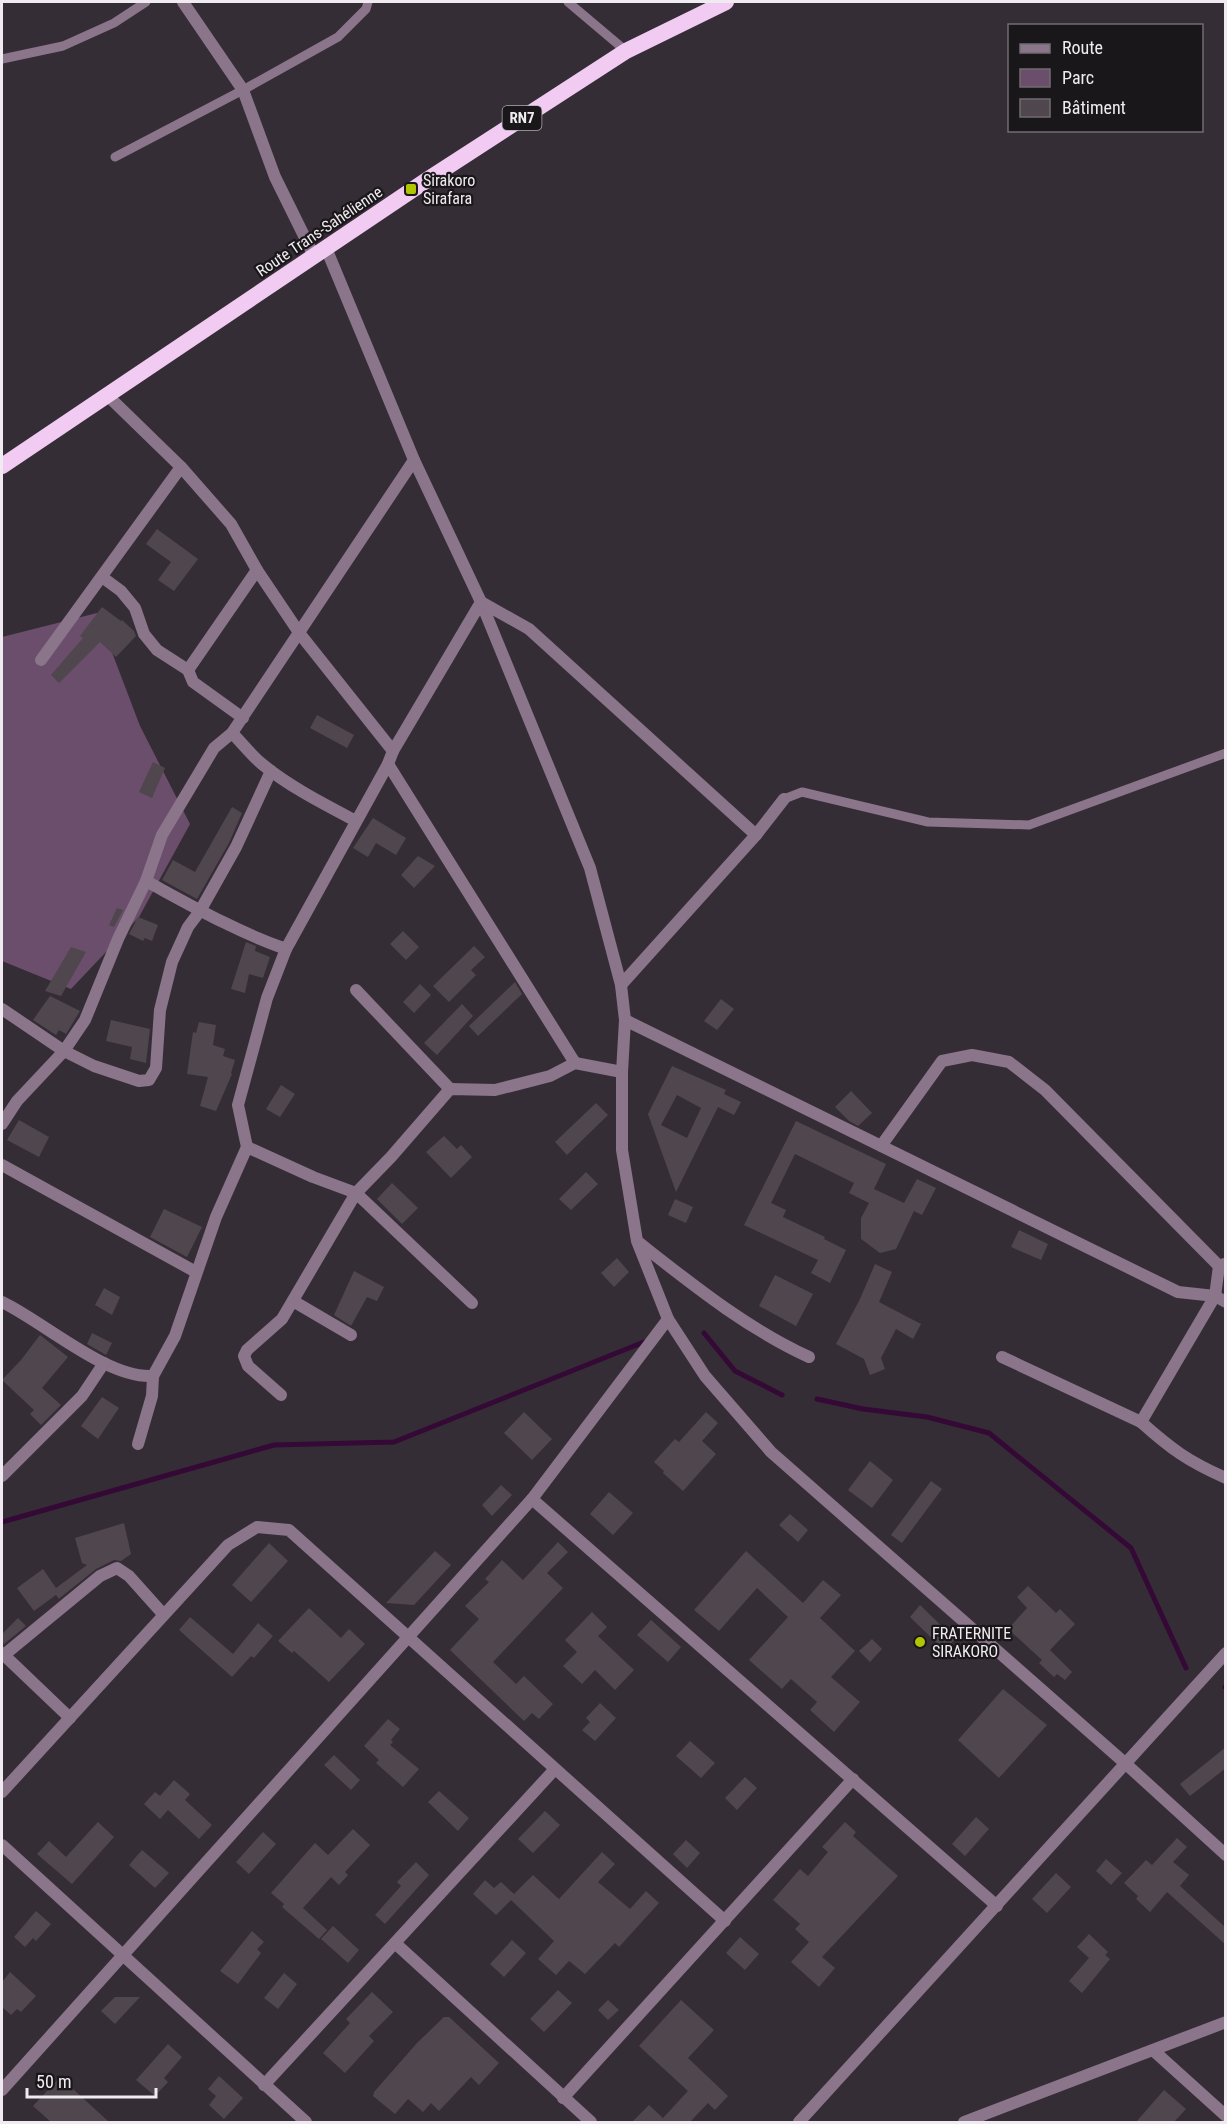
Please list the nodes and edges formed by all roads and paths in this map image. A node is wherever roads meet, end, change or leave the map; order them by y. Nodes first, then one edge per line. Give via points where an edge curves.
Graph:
1 (146, 2) edge
2 (183, 2) edge
3 (368, 2) edge
4 (568, 2) edge
5 (726, 2) edge
6 (626, 51) junction
7 (2, 59) edge
8 (243, 90) junction
9 (115, 157) dead end
10 (320, 252) junction
11 (107, 395) junction
12 (414, 460) junction
13 (2, 466) edge
14 (181, 467) junction
15 (257, 570) junction
16 (102, 576) junction
17 (481, 602) junction
18 (300, 634) junction
19 (41, 660) dead end
20 (188, 670) junction
21 (243, 718) junction
22 (232, 733) junction
23 (393, 751) junction
24 (1226, 753) edge
25 (388, 764) junction
26 (271, 771) junction
27 (784, 799) joint
28 (356, 820) junction
29 (756, 835) junction
30 (146, 881) junction
31 (200, 911) junction
32 (286, 949) junction
33 (621, 985) junction
34 (356, 990) dead end
35 (2, 1009) edge
36 (625, 1020) junction
37 (64, 1051) junction
38 (575, 1063) junction
39 (622, 1072) junction
40 (450, 1089) junction
41 (2, 1124) edge
42 (881, 1146) junction
43 (247, 1147) junction
44 (2, 1165) edge
45 (356, 1193) junction
46 (638, 1241) junction
47 (1222, 1265) edge
48 (196, 1272) junction
49 (1220, 1299) edge
50 (292, 1301) junction
51 (2, 1302) edge
52 (472, 1303) dead end
53 (668, 1319) junction
54 (351, 1335) dead end
55 (810, 1357) dead end
56 (1002, 1357) dead end
57 (104, 1364) junction
58 (153, 1376) junction
59 (280, 1395) dead end
60 (1141, 1422) junction
61 (138, 1444) dead end
62 (2, 1476) edge
63 (1226, 1478) edge
64 (532, 1499) junction
65 (163, 1614) junction
66 (408, 1637) junction
67 (1226, 1653) edge
68 (3, 1654) edge
69 (70, 1718) junction
70 (1126, 1764) junction
71 (555, 1769) junction
72 (853, 1779) junction
73 (2, 1792) edge
74 (2, 1845) edge
75 (1226, 1855) edge
76 (997, 1906) junction
77 (725, 1921) junction
78 (395, 1943) junction
79 (122, 1955) junction
80 (1226, 2022) edge
81 (1154, 2051) junction
82 (264, 2085) junction
83 (2, 2090) edge
84 (563, 2098) junction
85 (1226, 2116) edge
86 (306, 2122) edge
87 (591, 2122) edge
88 (799, 2122) edge
89 (964, 2122) edge

1 - 7 lane via 114,23 63,46
2 - 8 street
3 - 8 lane via 366,9 338,37
4 - 6 lane
5 - 6 highway, Route Trans-Sahélienne / RN7
6 - 10 highway, Route Trans-Sahélienne / RN7
8 - 9 lane
8 - 10 street via 275,177
10 - 11 highway, Route Trans-Sahélienne / RN7
10 - 12 street
11 - 13 highway, Route Trans-Sahélienne / RN7
11 - 14 street
12 - 17 street
12 - 18 street
14 - 15 street via 231,524
14 - 16 street
15 - 18 street
15 - 20 street
16 - 19 street
16 - 20 street via 135,608 144,634 157,650
17 - 23 street
17 - 29 street via 529,629
17 - 33 street via 590,868
18 - 21 street
18 - 23 street
20 - 21 street via 193,682
21 - 22 street
22 - 26 street
22 - 30 street via 214,748 162,835
23 - 25 street
24 - 27 lane via 1029,825 928,822 802,792
25 - 28 street
25 - 38 street
26 - 28 street
26 - 31 street via 236,847
27 - 29 street
28 - 32 street
29 - 33 street
30 - 31 street
30 - 37 street via 85,1020
31 - 32 street via 258,940
31 - 37 street via 172,962 160,1010 156,1068 149,1080 139,1081 94,1066
32 - 43 street via 267,998 238,1105
33 - 36 street
34 - 40 street
35 - 37 street
36 - 39 street
36 - 42 street
37 - 41 street via 17,1101
38 - 39 street
38 - 40 street via 550,1076 495,1090
39 - 46 street via 622,1150
40 - 45 street
42 - 47 street via 942,1061 972,1055 1009,1062 1045,1090
42 - 49 street via 1178,1292
43 - 45 street
43 - 48 street
44 - 48 street
45 - 50 street
45 - 52 street
46 - 53 street
46 - 55 street via 710,1299 781,1344
47 - 49 street
48 - 58 street via 175,1336
49 - 60 street
50 - 54 street
50 - 59 street via 282,1319 244,1356 248,1366
51 - 57 street
53 - 64 street
53 - 70 street via 705,1376 771,1452
56 - 60 street
57 - 58 street via 144,1377
57 - 62 street via 75,1403
58 - 61 street via 152,1396
60 - 63 street via 1170,1448
64 - 66 street
64 - 72 street
65 - 66 street via 228,1545 257,1527 289,1530
65 - 68 street via 117,1568 100,1576
65 - 69 street
66 - 71 street
66 - 79 street
67 - 70 street
68 - 69 street
69 - 73 street
70 - 75 street
70 - 76 street
71 - 77 street
71 - 78 street
72 - 76 street
72 - 77 street
74 - 79 street
76 - 88 street
77 - 84 street
78 - 82 street
78 - 84 street
79 - 82 street
79 - 83 street
80 - 81 street
81 - 85 street
81 - 89 street
82 - 86 street
84 - 87 street

